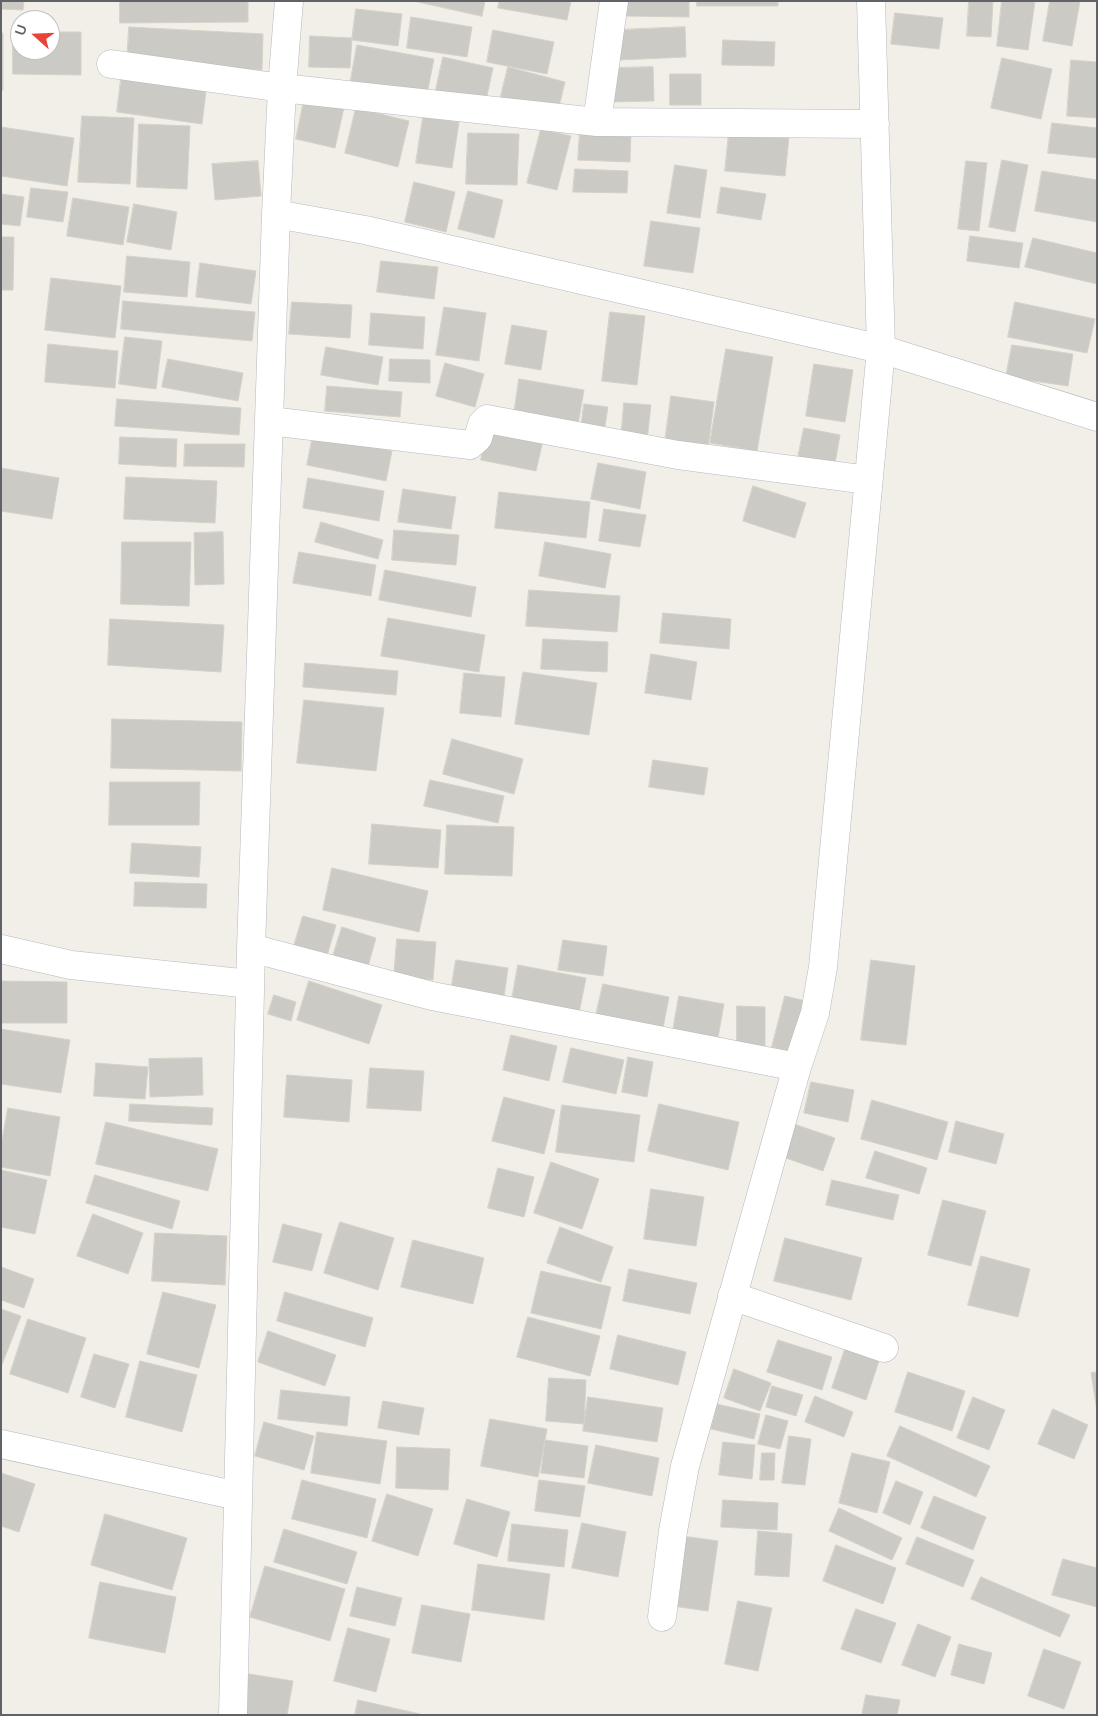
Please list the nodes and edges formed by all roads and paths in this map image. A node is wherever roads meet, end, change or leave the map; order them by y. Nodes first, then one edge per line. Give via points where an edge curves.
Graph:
1 (290, 1) edge
2 (614, 1) edge
3 (871, 1) edge
4 (111, 64) dead end
5 (282, 88) junction
6 (597, 122) junction
7 (875, 124) junction
8 (276, 214) junction
9 (881, 349) junction
10 (1097, 417) edge
11 (270, 421) junction
12 (868, 480) junction
13 (251, 948) junction
14 (1, 949) edge
15 (250, 984) junction
16 (797, 1067) junction
17 (732, 1296) junction
18 (884, 1348) dead end
19 (1, 1444) edge
20 (238, 1496) junction
21 (662, 1617) dead end
22 (233, 1715) edge

1 - 5 street
2 - 6 street
3 - 7 street
4 - 5 street
5 - 6 street
5 - 8 street
6 - 7 street
7 - 9 street
8 - 9 street via 365,230
8 - 11 street
9 - 10 street
9 - 12 street
11 - 12 street via 470,445 478,438 487,419 678,456
11 - 13 street
12 - 16 street via 823,967 815,1013
13 - 15 street
13 - 16 street via 432,996
14 - 15 street via 71,966
15 - 20 street
16 - 17 street
17 - 18 street
17 - 21 street via 685,1466
19 - 20 street
20 - 22 street

